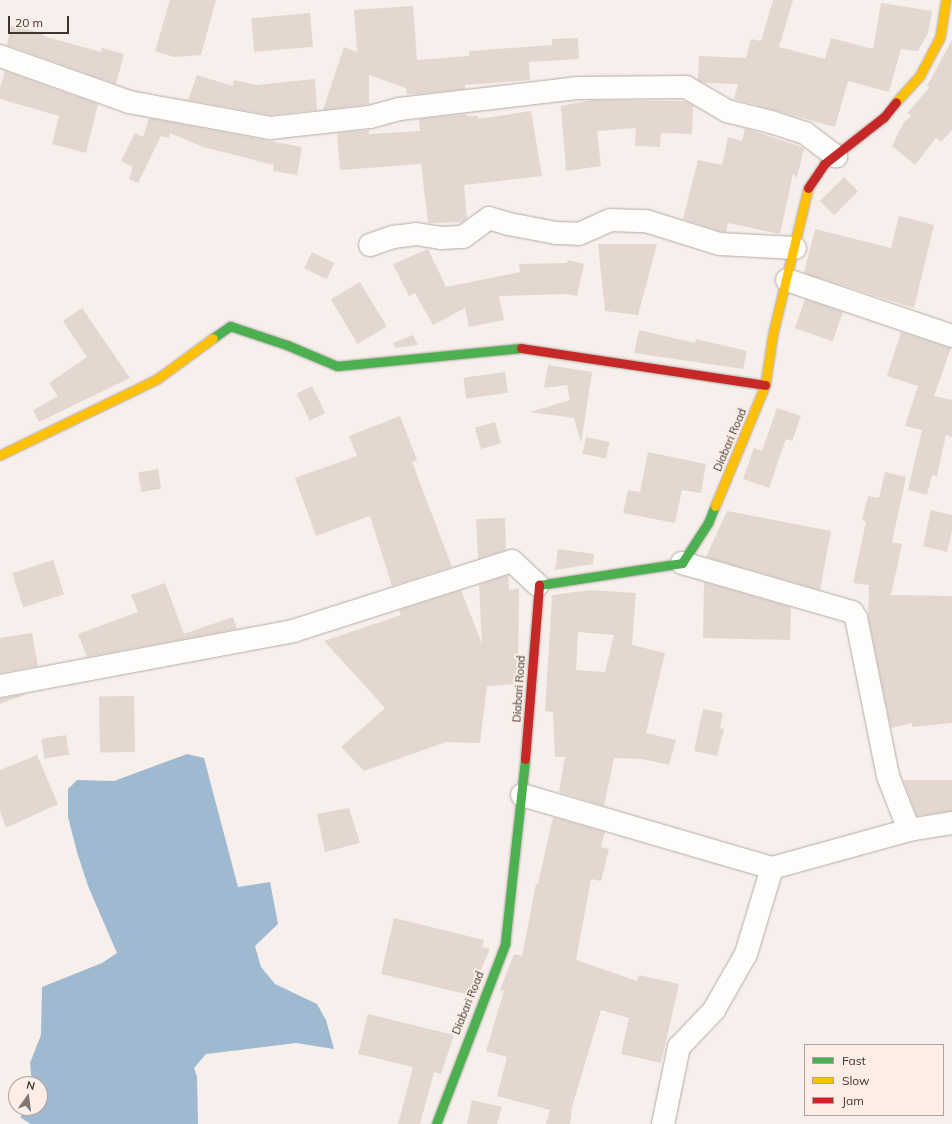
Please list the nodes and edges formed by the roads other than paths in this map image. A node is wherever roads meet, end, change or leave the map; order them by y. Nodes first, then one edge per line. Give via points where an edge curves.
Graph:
1 (946, 0) edge
2 (0, 56) edge
3 (836, 156) junction
4 (370, 245) dead end
5 (795, 248) junction
6 (787, 280) junction
7 (952, 336) edge
8 (766, 385) junction
9 (0, 455) edge
10 (682, 563) junction
11 (538, 585) junction
12 (0, 686) edge
13 (522, 795) junction
14 (952, 823) edge
15 (909, 830) junction
16 (772, 868) junction
17 (436, 1124) edge
18 (663, 1124) edge

1 - 3 street, Diabari Road via 940,37 920,75 884,117
2 - 3 street via 129,102 270,128 370,117 399,109 577,88 686,87 727,112 805,133
3 - 5 street, Diabari Road via 824,164 806,191
4 - 5 street via 393,237 416,234 442,238 463,237 489,218 509,224 579,234 610,220 646,221 720,244
5 - 6 street, Diabari Road
6 - 7 street
6 - 8 street, Diabari Road via 773,333
8 - 9 street via 520,348 337,366 287,345 230,326 157,379
8 - 10 street, Diabari Road via 708,523
10 - 11 street
10 - 15 street via 852,612 856,618 888,776
11 - 12 street via 512,561 292,631
11 - 13 street, Diabari Road
13 - 16 street
13 - 17 street, Diabari Road via 505,944
14 - 15 street
15 - 16 street
16 - 18 street via 759,904 746,954 714,1010 679,1047

